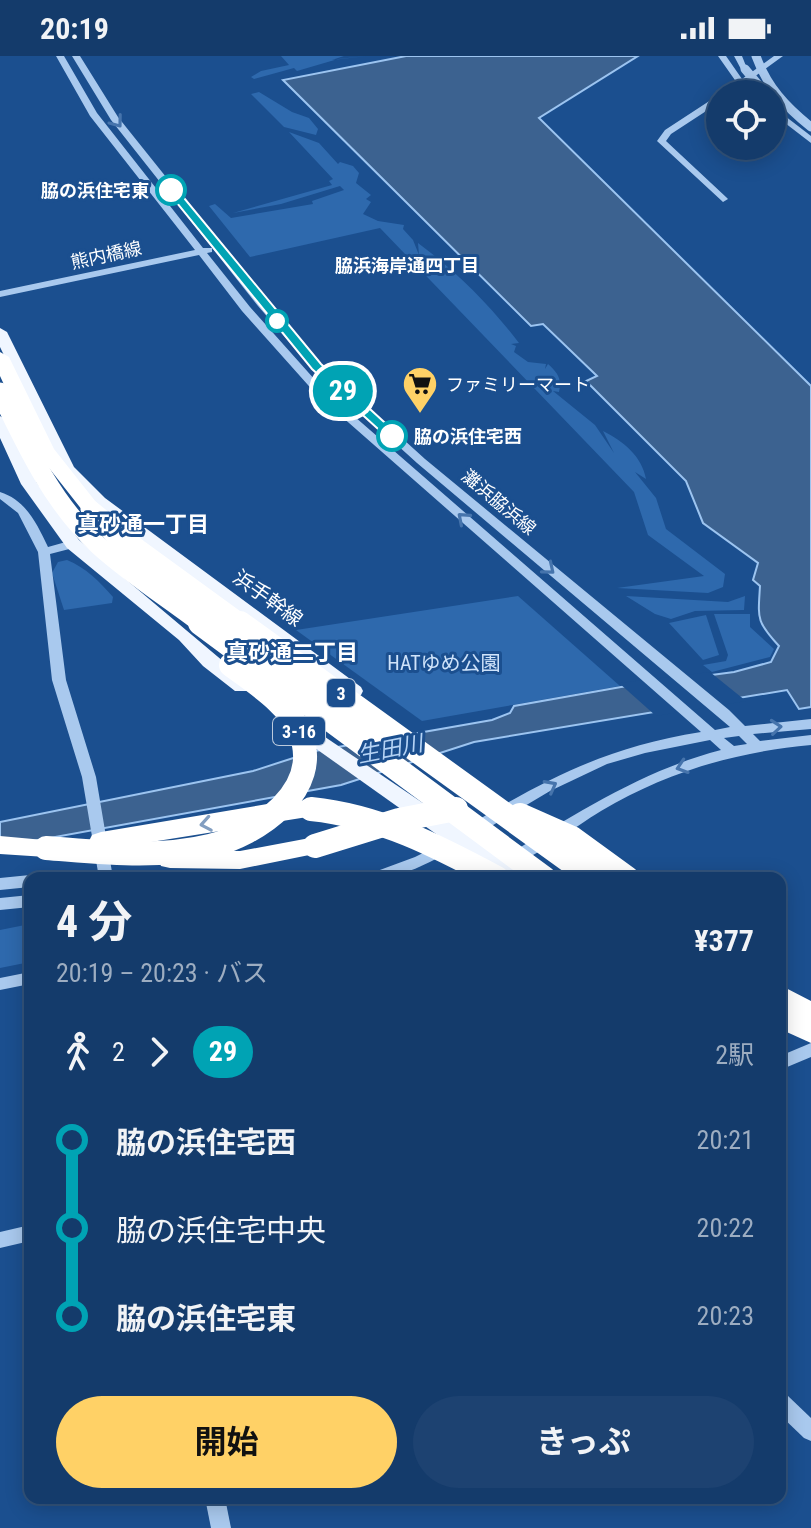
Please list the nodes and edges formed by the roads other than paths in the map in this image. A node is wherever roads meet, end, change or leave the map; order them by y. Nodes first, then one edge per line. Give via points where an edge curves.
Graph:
1 (60, 56) edge
2 (76, 56) edge
3 (722, 56) edge
4 (738, 56) edge
5 (756, 56) edge
6 (779, 56) edge
7 (739, 80) edge
8 (745, 80) edge
9 (754, 80) edge
10 (706, 107) edge
11 (786, 110) edge
12 (786, 120) edge
13 (811, 129) edge
14 (811, 140) edge
15 (723, 199) dead end
16 (215, 244) junction
17 (199, 248) junction
18 (0, 287) edge
19 (0, 294) edge
20 (0, 332) edge
21 (0, 357) edge
22 (0, 392) edge
23 (0, 421) edge
24 (0, 495) edge
25 (90, 509) junction
26 (73, 544) junction
27 (44, 552) junction
28 (121, 563) junction
29 (811, 724) edge
30 (742, 730) junction
31 (712, 734) junction
32 (811, 740) edge
33 (757, 746) junction
34 (731, 751) junction
35 (511, 808) junction
36 (486, 822) junction
37 (101, 838) junction
38 (549, 838) junction
39 (459, 839) junction
40 (0, 845) edge
41 (525, 851) junction
42 (132, 855) junction
43 (104, 872) edge
44 (390, 872) edge
45 (488, 872) edge
46 (491, 872) edge
47 (498, 872) edge
48 (536, 872) edge
49 (585, 872) edge
50 (599, 872) edge
51 (619, 872) edge
52 (24, 882) edge
53 (0, 884) edge
54 (24, 902) edge
55 (0, 904) edge
56 (24, 979) edge
57 (786, 982) edge
58 (0, 984) edge
59 (786, 993) edge
60 (811, 996) edge
61 (786, 999) edge
62 (811, 1006) edge
63 (811, 1014) edge
64 (786, 1021) edge
65 (811, 1035) edge
66 (811, 1050) edge
67 (786, 1060) edge
68 (24, 1234) edge
69 (0, 1240) edge
70 (786, 1408) edge
71 (811, 1431) edge
72 (216, 1504) edge
73 (221, 1528) edge

1 - 17 street, 灘浜脇浜線 via 93,114
2 -> 16 street, 灘浜脇浜線 via 114,118
3 - 7 street
4 - 9 street, bridge
5 - 13 street, bridge via 768,85
6 - 8 street
10 - 15 street via 661,141
11 - 13 street, bridge
12 - 14 street
16 - 17 street, 熊内橋線
16 -> 30 street, 灘浜脇浜線 via 280,325 354,402
17 - 18 street, 熊内橋線
17 - 19 street, 熊内橋線
31 -> 17 street, 灘浜脇浜線 via 320,392
20 - 35 main road, 浜手幹線 via 67,469 99,502
21 - 25 highway, 3 via 44,449
22 - 28 highway, 3, bridge via 49,490 81,529
23 - 26 main road via 29,484
24 - 27 street via 23,512
25 - 36 highway, 3-16, bridge via 123,549
25 - 49 highway, 3, bridge
26 - 27 street
26 - 39 main road via 234,682
27 - 37 street via 59,680
28 - 42 highway, 3-16, bridge via 182,624 280,707 301,732 305,750 303,770 291,795 251,831 201,847
28 - 48 highway, 3, bridge
30 -> 29 street
30 - 31 street
30 - 33 street, 灘浜脇浜線
31 - 34 street, 灘浜脇浜線
35 -> 31 street via 619,755
32 - 33 street
33 - 34 street
34 -> 38 street via 644,782
35 - 36 street
35 - 38 main road, 浜手幹線
36 - 39 street
36 - 41 street
37 - 43 street
45 -> 37 highway, bridge via 393,824 311,809
38 - 41 street
38 - 50 main road, 浜手幹線
39 - 44 street
39 - 46 main road
40 - 42 highway, 3-16, bridge
41 - 47 street
42 - 51 highway, 3-16, bridge via 204,860 270,856 435,811 485,809 543,822
52 - 53 street
54 - 55 street
56 - 58 street
57 - 60 highway
59 - 62 main road
61 - 63 highway
64 - 65 highway
66 - 67 street
68 - 69 street
70 - 71 street
72 - 73 street

